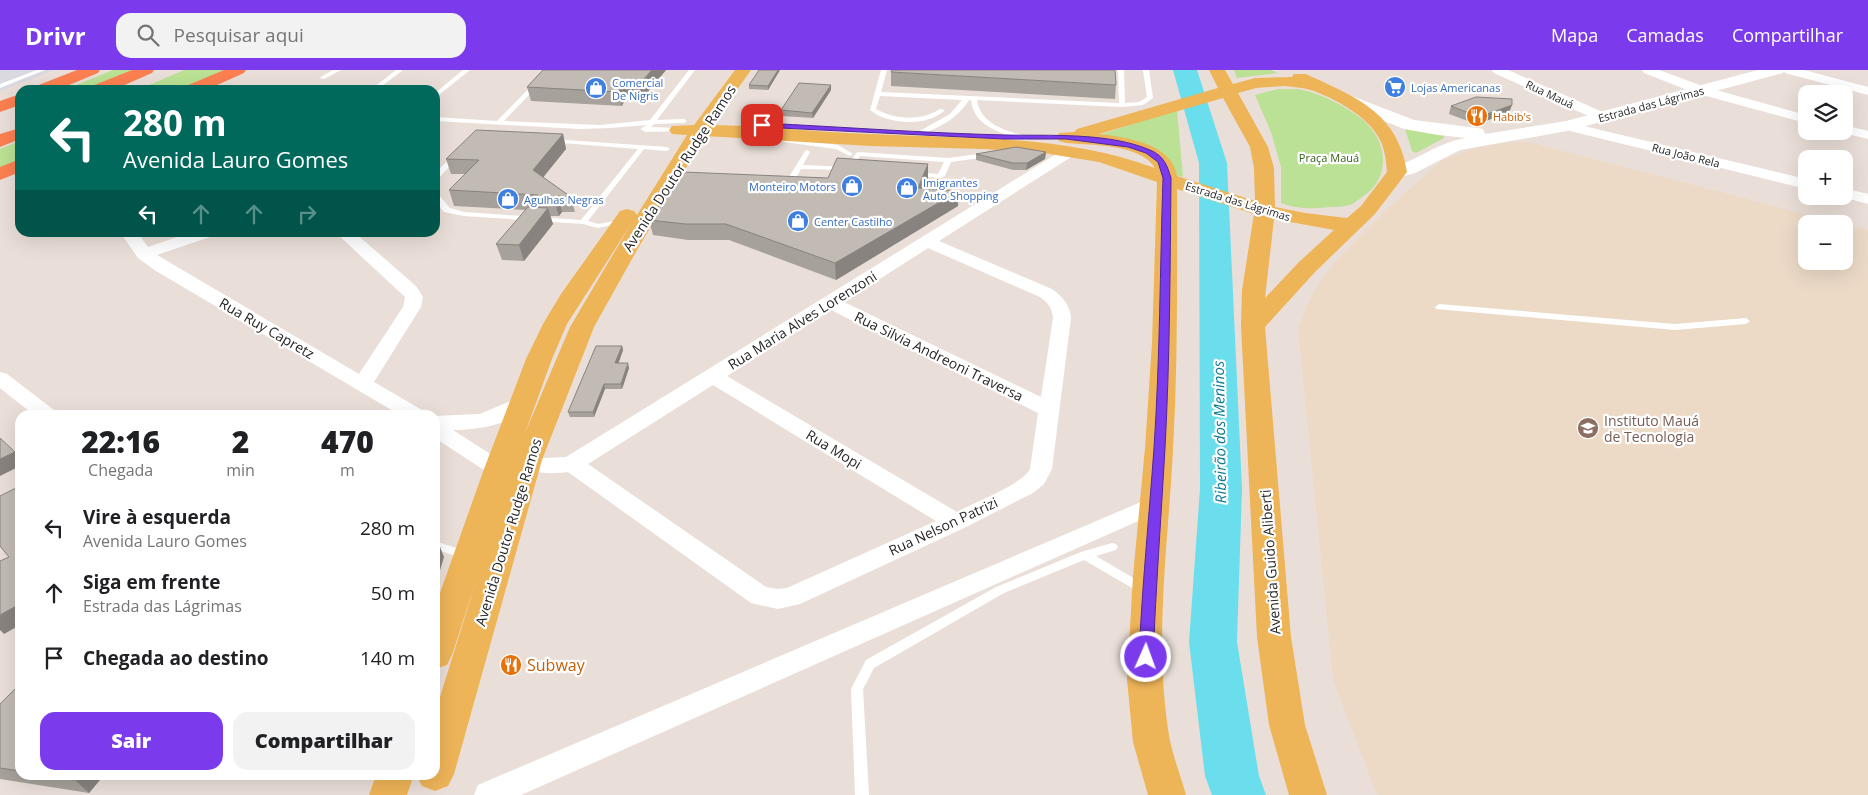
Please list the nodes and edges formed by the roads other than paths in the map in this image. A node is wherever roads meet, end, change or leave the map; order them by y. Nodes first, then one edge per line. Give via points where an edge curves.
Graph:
1 (42, 70) edge
2 (92, 70) edge
3 (239, 70) edge
4 (338, 70) edge
5 (400, 70) edge
6 (467, 70) edge
7 (550, 70) edge
8 (692, 70) edge
9 (723, 70) edge
10 (743, 70) edge
11 (884, 70) edge
12 (1121, 70) edge
13 (1146, 70) edge
14 (1217, 70) edge
15 (1282, 70) edge
16 (1498, 70) edge
17 (1648, 70) edge
18 (1777, 70) edge
19 (1789, 70) edge
20 (153, 72) edge
21 (322, 78) dead end
22 (54, 85) edge
23 (113, 85) edge
24 (130, 85) edge
25 (204, 85) edge
26 (380, 85) edge
27 (0, 86) edge
28 (1316, 86) junction
29 (1700, 90) junction
30 (1868, 91) edge
31 (440, 92) edge
32 (1221, 93) junction
33 (877, 94) junction
34 (1344, 98) junction
35 (966, 99) junction
36 (974, 99) junction
37 (15, 101) edge
38 (725, 102) junction
39 (696, 105) dead end
40 (1122, 105) junction
41 (0, 107) edge
42 (942, 110) dead end
43 (1602, 117) junction
44 (1798, 117) edge
45 (440, 119) edge
46 (654, 121) junction
47 (499, 123) junction
48 (15, 124) edge
49 (630, 125) junction
50 (703, 126) junction
51 (1567, 126) junction
52 (646, 130) junction
53 (0, 131) edge
54 (790, 131) junction
55 (1853, 131) edge
56 (765, 132) junction
57 (920, 133) junction
58 (1524, 133) junction
59 (15, 135) edge
60 (1868, 135) edge
61 (679, 138) junction
62 (0, 141) edge
63 (540, 141) edge
64 (1024, 142) junction
65 (1068, 144) junction
66 (464, 148) edge
67 (642, 148) junction
68 (807, 152) dead end
69 (850, 154) dead end
70 (948, 160) junction
71 (15, 167) edge
72 (797, 167) junction
73 (849, 169) junction
74 (858, 170) edge
75 (440, 172) edge
76 (1396, 172) junction
77 (907, 173) edge
78 (0, 174) edge
79 (941, 176) junction
80 (1173, 180) junction
81 (772, 182) edge
82 (1798, 182) edge
83 (937, 184) dead end
84 (1853, 195) edge
85 (1868, 199) edge
86 (440, 202) edge
87 (1265, 211) junction
88 (584, 222) junction
89 (1354, 225) junction
90 (603, 233) junction
91 (132, 237) edge
92 (195, 237) edge
93 (349, 237) edge
94 (927, 242) junction
95 (144, 254) junction
96 (830, 302) junction
97 (1439, 307) dead end
98 (1746, 321) dead end
99 (1253, 326) junction
100 (712, 376) junction
101 (0, 378) edge
102 (363, 384) junction
103 (522, 403) junction
104 (1048, 409) junction
105 (41, 410) edge
106 (406, 410) edge
107 (440, 423) edge
108 (440, 430) edge
109 (513, 464) junction
110 (572, 464) junction
111 (1155, 504) junction
112 (956, 522) junction
113 (440, 547) edge
114 (1112, 547) dead end
115 (1084, 555) junction
116 (470, 557) junction
117 (1148, 592) junction
118 (440, 642) edge
119 (1152, 742) junction
120 (440, 754) edge
121 (393, 780) edge
122 (433, 780) edge
123 (388, 795) edge
124 (429, 795) edge
125 (489, 795) edge
126 (862, 795) edge
127 (1154, 795) edge
128 (1167, 795) edge
129 (1308, 795) edge

1 - 27 lane
2 - 22 highway
3 - 25 highway
4 - 21 lane
5 - 26 lane
6 - 31 lane
7 - 47 lane
8 - 46 lane
9 - 38 main road, Avenida Doutor Rudge Ramos
10 - 38 main road, Avenida Doutor Rudge Ramos
11 - 33 lane
12 - 40 lane
13 - 40 lane via 1150,98 1141,104
14 - 32 main road, Avenida Guido Aliberti
15 - 28 main road
16 - 43 street, Rua Mauá
17 - 29 street
18 - 29 main road, Estrada das Lágrimas
19 - 30 street
20 - 23 highway
20 - 24 highway
28 - 32 main road via 1298,82 1255,82
28 - 34 main road
29 - 43 main road, Estrada das Lágrimas
29 - 44 street
32 - 65 main road
32 - 87 main road, Avenida Guido Aliberti via 1259,147 1264,168
33 - 35 lane
33 - 42 lane via 873,110 882,116 900,119 926,117
34 - 58 main road, Estrada das Lágrimas via 1410,125 1457,132
34 - 76 main road via 1368,114 1385,131 1395,157
35 - 36 lane
35 - 57 lane via 957,114
36 - 40 lane
36 - 64 lane via 979,118
37 - 41 highway
38 - 50 main road, Avenida Doutor Rudge Ramos
38 - 54 main road via 762,122
39 - 61 main road, Avenida Doutor Rudge Ramos
43 - 51 main road, Estrada das Lágrimas
45 - 47 lane
46 - 49 lane
46 - 52 lane
46 - 61 lane
47 - 49 lane
48 - 53 highway
49 - 52 lane
50 - 54 main road
50 - 56 main road
50 - 61 main road, Avenida Doutor Rudge Ramos
50 - 61 main road
51 - 58 main road, Estrada das Lágrimas
51 - 82 street, Rua João Rela
52 - 61 lane
54 - 56 main road
54 - 57 main road
54 - 64 main road
54 - 69 lane via 783,139 786,141 838,147
55 - 60 street
56 - 61 main road via 715,142
57 - 64 main road
58 - 76 main road, Estrada das Lágrimas via 1454,145
59 - 62 highway
61 - 67 lane
61 - 90 main road, Avenida Doutor Rudge Ramos via 622,221
61 - 109 main road, Avenida Doutor Rudge Ramos via 626,250 582,327
63 - 67 lane
64 - 65 main road
64 - 70 lane via 966,159
65 - 80 main road via 1114,142 1145,150 1162,161
65 - 94 street, Rua Maria Alves Lorenzoni
66 - 75 lane
67 - 88 lane
68 - 72 lane
70 - 73 lane via 858,154
70 - 79 lane
71 - 78 highway
72 - 73 lane
72 - 81 lane via 792,178
73 - 74 lane
76 - 89 main road
77 - 79 lane
79 - 83 lane
80 - 87 main road, Estrada das Lágrimas
80 - 111 main road
84 - 85 street
86 - 88 lane via 454,212
87 - 89 main road, Estrada das Lágrimas via 1313,222
87 - 99 main road, Avenida Guido Aliberti via 1254,290
88 - 90 lane
89 - 99 main road via 1307,267
90 - 103 main road, Avenida Doutor Rudge Ramos via 555,324
91 - 95 street, Rua Ruy Capretz
92 - 95 street
93 - 102 street via 414,297 412,307
94 - 96 street, Rua Maria Alves Lorenzoni
94 - 104 street, Rua Nelson Patrizi via 1033,286 1055,300 1062,318
95 - 102 street, Rua Ruy Capretz
96 - 100 street, Rua Maria Alves Lorenzoni
96 - 104 street, Rua Silvia Andreoni Traversa
97 - 98 lane via 1675,327
99 - 129 main road, Avenida Guido Aliberti via 1274,637 1287,725
100 - 110 street, Rua Maria Alves Lorenzoni
100 - 112 street, Rua Mopi
101 - 105 street
102 - 106 street, Rua Ruy Capretz
103 - 107 street via 492,420 473,424
103 - 109 main road, Avenida Doutor Rudge Ramos
104 - 112 street, Rua Nelson Patrizi via 1041,469 1036,479
108 - 109 street
109 - 110 street, Rua Maria Alves Lorenzoni via 555,467
109 - 116 main road, Avenida Doutor Rudge Ramos
109 - 120 main road, Avenida Doutor Rudge Ramos
110 - 112 street, Rua Nelson Patrizi via 760,596 778,599
111 - 117 main road
111 - 125 street
113 - 116 lane
114 - 115 lane
115 - 117 lane
115 - 126 lane via 1000,590 870,664 857,689
116 - 118 main road, Avenida Doutor Rudge Ramos
117 - 119 main road via 1145,680
119 - 127 street
119 - 128 main road
121 - 123 main road
122 - 124 main road, Avenida Doutor Rudge Ramos

